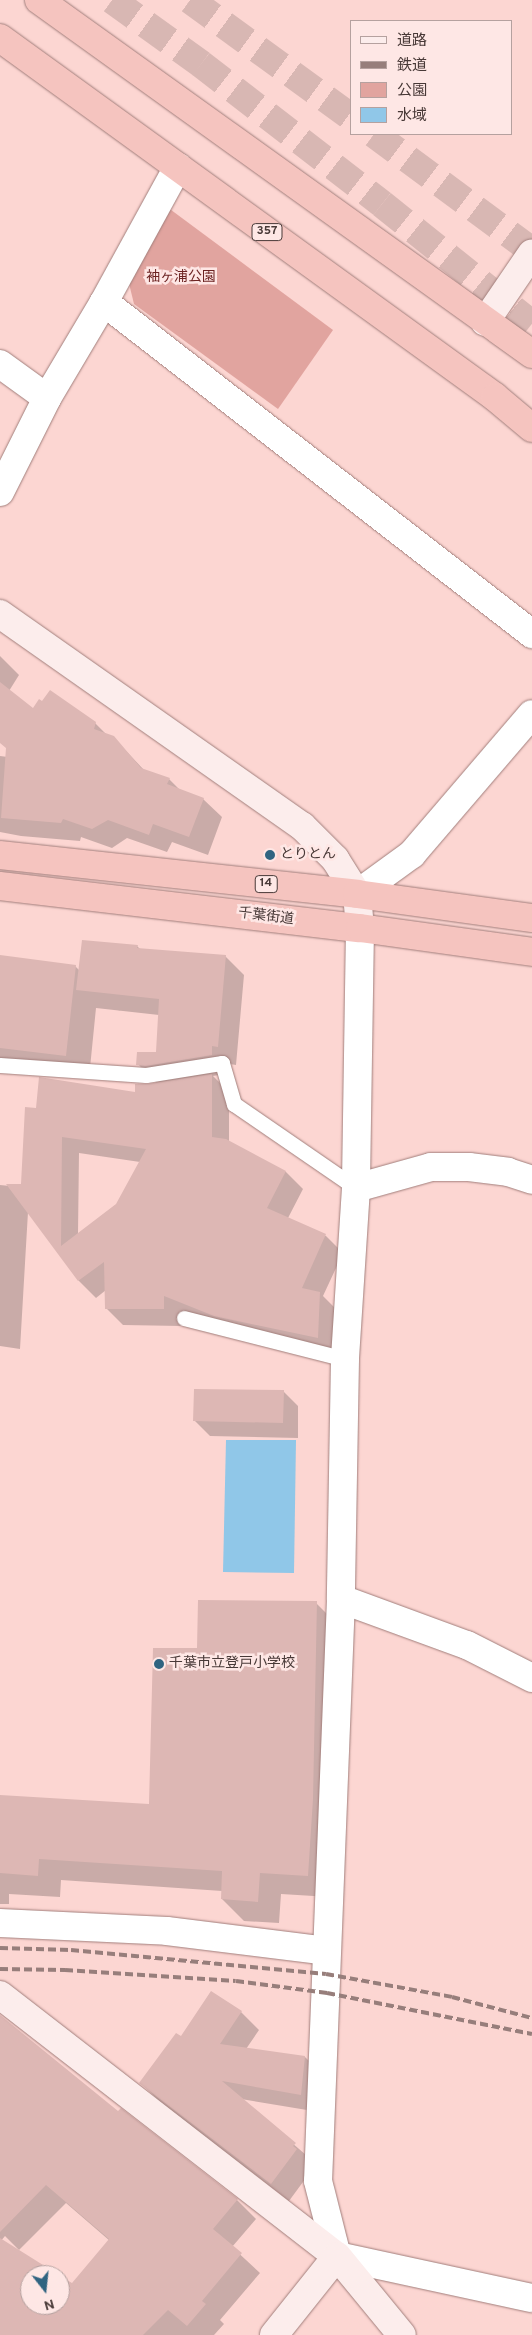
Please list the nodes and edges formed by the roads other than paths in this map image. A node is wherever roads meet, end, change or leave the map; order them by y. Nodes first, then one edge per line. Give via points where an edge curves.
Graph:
1 (39, 0) edge
2 (0, 38) edge
3 (178, 167) junction
4 (532, 253) edge
5 (104, 302) junction
6 (485, 322) junction
7 (532, 354) edge
8 (0, 364) edge
9 (47, 398) junction
10 (532, 428) edge
11 (0, 492) edge
12 (0, 614) edge
13 (532, 634) edge
14 (532, 714) edge
15 (0, 855) edge
16 (0, 886) edge
17 (357, 894) junction
18 (532, 918) edge
19 (360, 928) junction
20 (532, 952) edge
21 (0, 1065) edge
22 (532, 1180) edge
23 (356, 1188) junction
24 (184, 1318) dead end
25 (345, 1359) junction
26 (341, 1599) junction
27 (532, 1678) edge
28 (0, 1923) edge
29 (327, 1951) junction
30 (0, 1995) edge
31 (337, 2256) junction
32 (532, 2298) edge
33 (274, 2335) edge
34 (402, 2335) edge

1 - 6 highway
2 - 3 highway, 357
3 - 5 street
3 - 10 highway, 357 via 495,397
4 - 6 street
5 - 9 street
5 - 13 street
6 - 7 highway
8 - 9 street
9 - 11 street
12 - 17 street via 302,826 335,859
14 - 17 street via 412,854
15 - 17 highway, 14
16 - 19 highway, 千葉街道
17 - 18 highway, 14
17 - 19 street
19 - 20 highway, 千葉街道
19 - 23 street
21 - 23 lane via 146,1075 222,1063 234,1104
22 - 23 street via 508,1172 431,1167
23 - 25 street
24 - 25 lane
25 - 26 street
26 - 27 street via 468,1645
26 - 29 street
28 - 29 street via 167,1931
29 - 31 street via 318,2181
30 - 31 street
31 - 32 street
31 - 33 street
31 - 34 street

